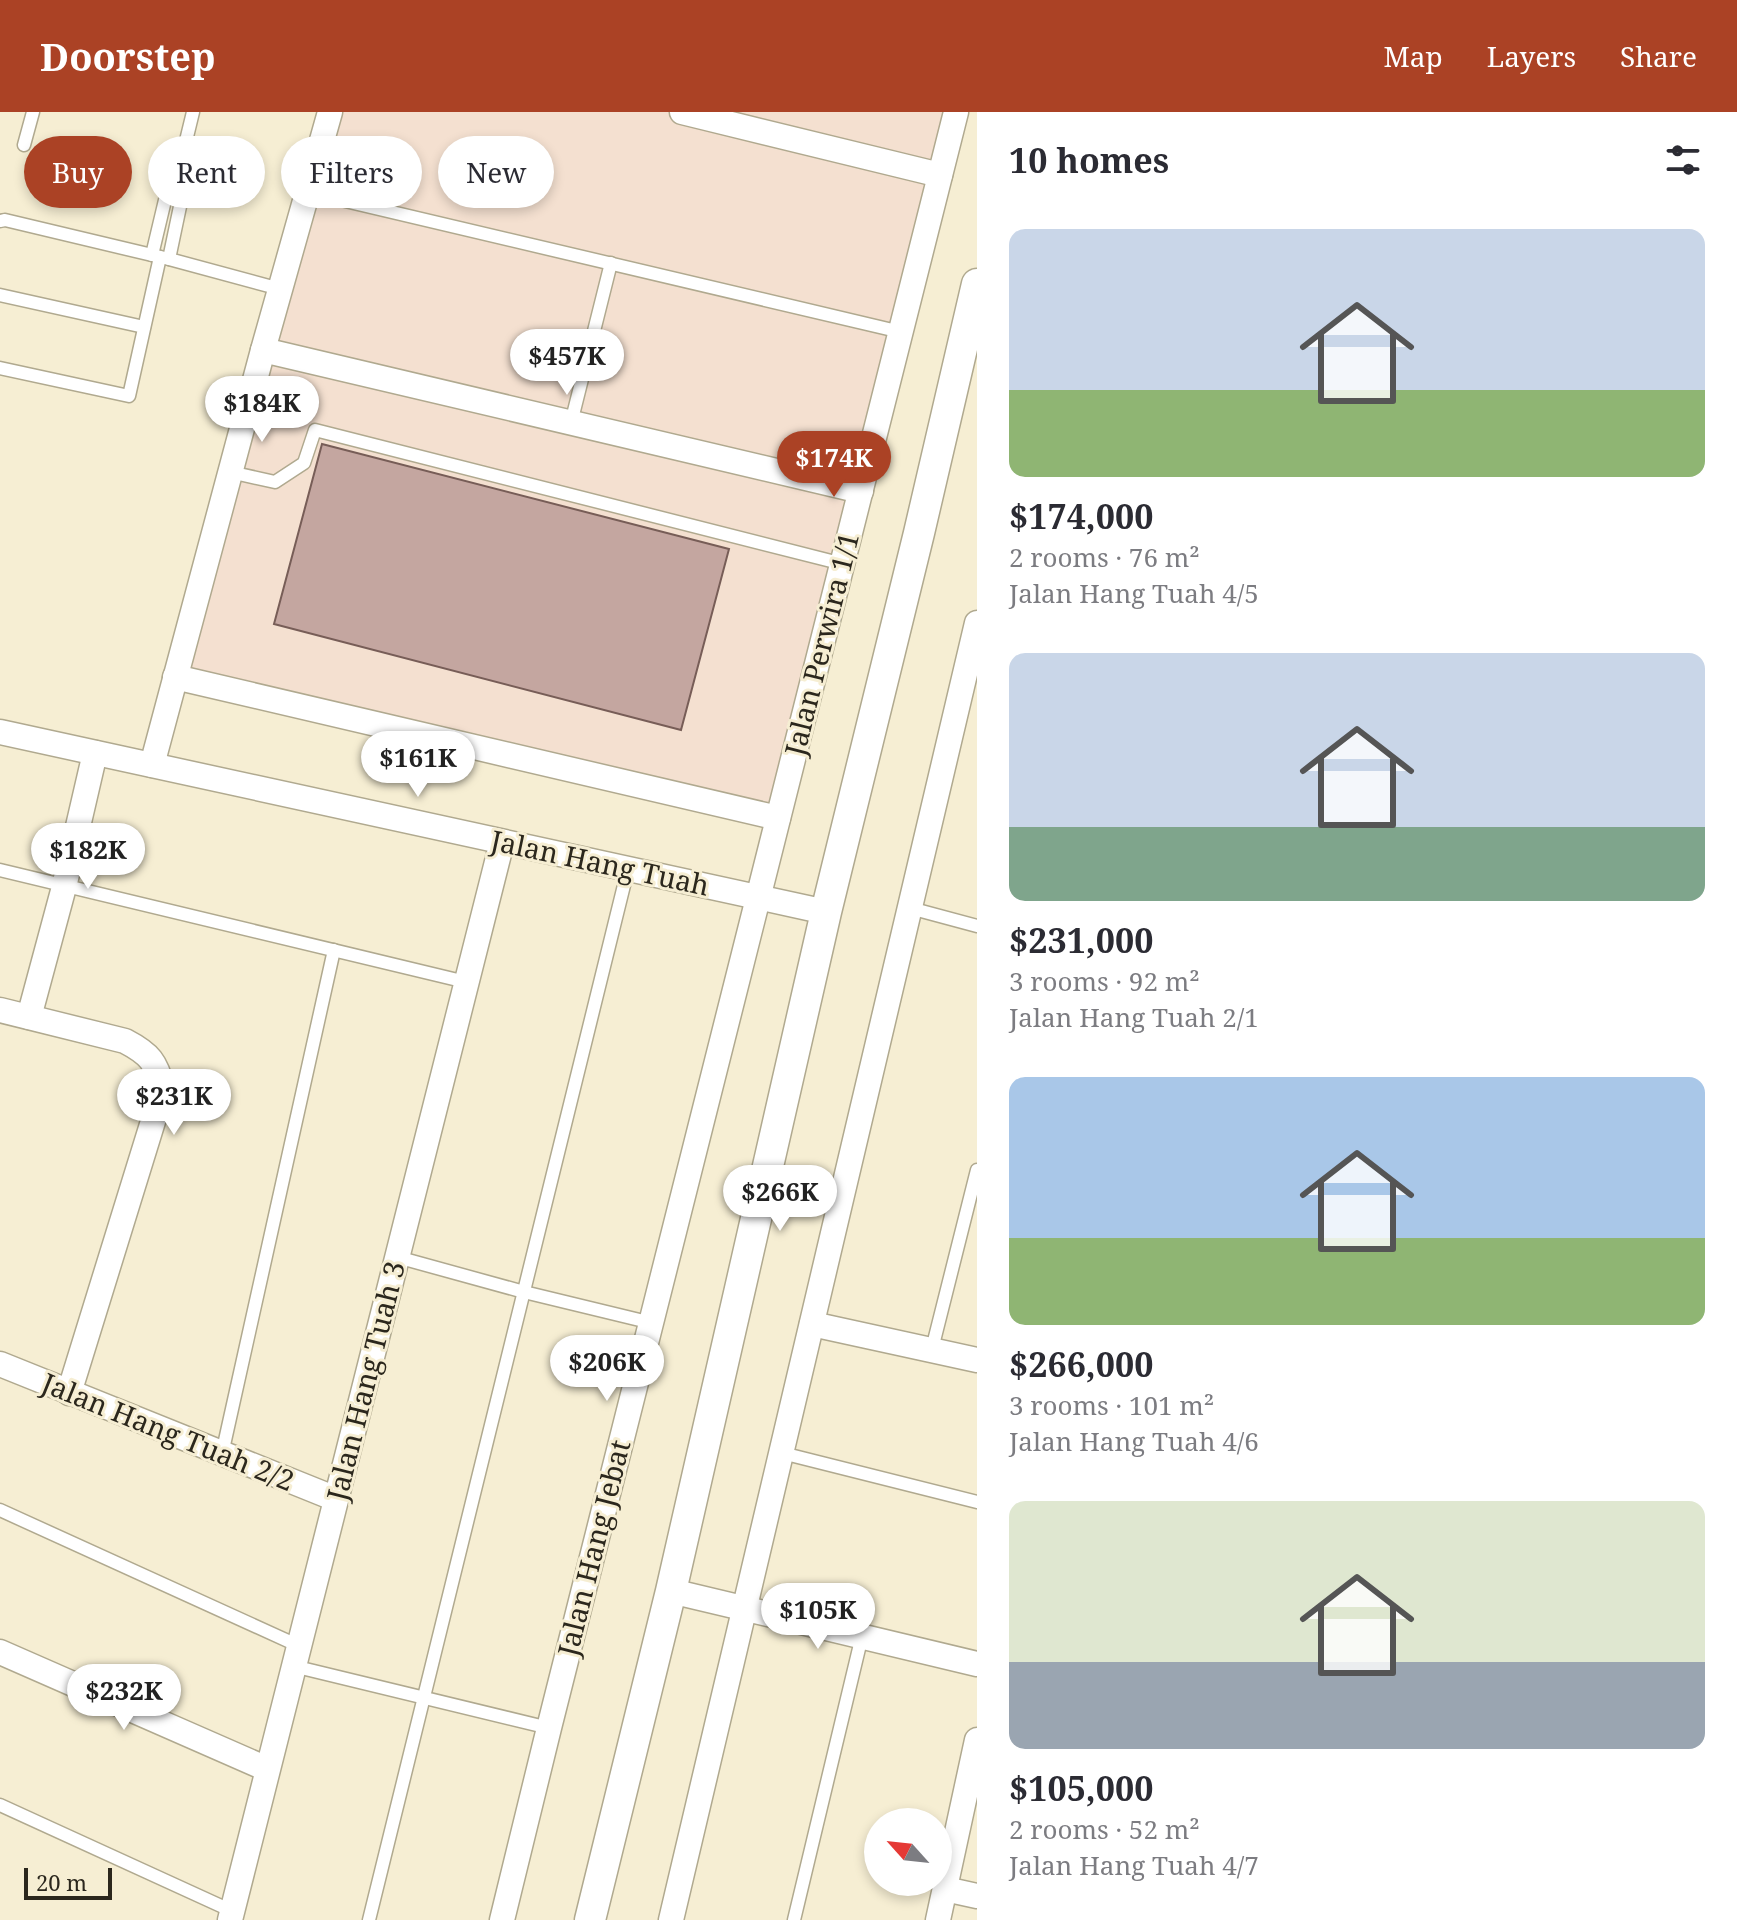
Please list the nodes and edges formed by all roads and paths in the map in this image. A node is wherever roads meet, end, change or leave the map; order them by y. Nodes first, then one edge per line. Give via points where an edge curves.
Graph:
1 (33, 112) edge
2 (193, 112) edge
3 (330, 112) edge
4 (682, 112) edge
5 (956, 112) edge
6 (26, 136) edge
7 (323, 136) edge
8 (940, 175) junction
9 (303, 208) edge
10 (376, 208) edge
11 (0, 221) edge
12 (160, 257) junction
13 (611, 263) junction
14 (977, 284) edge
15 (280, 289) junction
16 (0, 295) edge
17 (144, 327) junction
18 (901, 332) junction
19 (263, 350) junction
20 (0, 368) edge
21 (571, 423) junction
22 (230, 472) junction
23 (861, 491) junction
24 (843, 564) junction
25 (977, 623) edge
26 (175, 677) junction
27 (0, 732) edge
28 (95, 753) junction
29 (152, 765) junction
30 (778, 818) junction
31 (502, 842) junction
32 (628, 869) junction
33 (0, 870) edge
34 (64, 887) junction
35 (758, 897) junction
36 (910, 908) junction
37 (826, 912) junction
38 (977, 926) edge
39 (334, 950) junction
40 (466, 982) junction
41 (0, 1010) edge
42 (29, 1017) junction
43 (977, 1170) edge
44 (397, 1257) junction
45 (524, 1292) junction
46 (652, 1323) junction
47 (812, 1324) junction
48 (932, 1349) junction
49 (977, 1360) edge
50 (0, 1364) edge
51 (69, 1393) junction
52 (782, 1453) junction
53 (222, 1454) junction
54 (336, 1499) junction
55 (977, 1502) edge
56 (0, 1510) edge
57 (671, 1591) junction
58 (745, 1608) junction
59 (862, 1636) junction
60 (0, 1652) edge
61 (296, 1656) junction
62 (977, 1664) edge
63 (423, 1697) junction
64 (549, 1728) junction
65 (977, 1740) edge
66 (267, 1769) junction
67 (0, 1805) edge
68 (952, 1856) edge
69 (952, 1891) edge
70 (943, 1896) edge
71 (977, 1896) edge
72 (231, 1916) edge
73 (369, 1920) edge
74 (502, 1920) edge
75 (590, 1920) edge
76 (671, 1920) edge
77 (794, 1920) edge
78 (938, 1920) edge

1 - 6 lane
2 - 12 lane via 176,182 182,197
3 - 7 street
4 - 8 street
5 - 8 street, Jalan Perwira 1/1
8 - 18 street, Jalan Perwira 1/1
9 - 15 street
10 - 13 lane
11 - 12 lane
12 - 15 lane
12 - 17 lane
13 - 18 lane
13 - 21 lane
14 - 37 street
15 - 19 street
16 - 17 lane
17 - 20 lane via 129,396
18 - 23 street, Jalan Perwira 1/1
19 - 21 street
19 - 22 street
21 - 23 street
22 - 24 lane via 275,482 304,463 315,430
22 - 26 street
23 - 24 street, Jalan Perwira 1/1
24 - 30 street, Jalan Perwira 1/1
25 - 36 street
26 - 29 street
26 - 30 street
27 - 28 street, Jalan Hang Tuah
28 - 29 street, Jalan Hang Tuah
28 - 34 street
29 - 31 street, Jalan Hang Tuah
30 - 35 street, Jalan Perwira 1/1
31 - 32 street, Jalan Hang Tuah
31 - 40 street, Jalan Hang Tuah 3
32 - 35 street, Jalan Hang Tuah
32 - 45 lane
33 - 34 lane
34 - 39 lane
34 - 42 street
35 - 37 street, Jalan Hang Tuah
35 - 46 street, Jalan Hang Jebat
36 - 38 lane
36 - 47 street
37 - 57 street
39 - 40 lane
39 - 53 lane
40 - 44 street, Jalan Hang Tuah 3
41 - 42 street
42 - 51 street via 143,1050 158,1068 163,1089
43 - 48 lane
44 - 45 lane
44 - 54 street, Jalan Hang Tuah 3
45 - 46 lane
45 - 63 lane
46 - 64 street, Jalan Hang Jebat
47 - 48 street
47 - 52 street
48 - 49 street
50 - 51 street, Jalan Hang Tuah 2/2
51 - 53 street, Jalan Hang Tuah 2/2
52 - 55 lane
52 - 58 street
53 - 54 street, Jalan Hang Tuah 2/2
54 - 61 street, Jalan Hang Tuah 3
56 - 61 lane
57 - 58 street
57 - 75 street
58 - 59 street
58 - 76 street
59 - 62 street
59 - 77 lane
60 - 66 street
61 - 63 lane
61 - 66 street, Jalan Hang Tuah 3
63 - 64 lane
63 - 73 lane
64 - 74 street, Jalan Hang Jebat
65 - 68 street
66 - 72 street, Jalan Hang Tuah 3
67 - 72 lane
69 - 71 street
70 - 78 street

